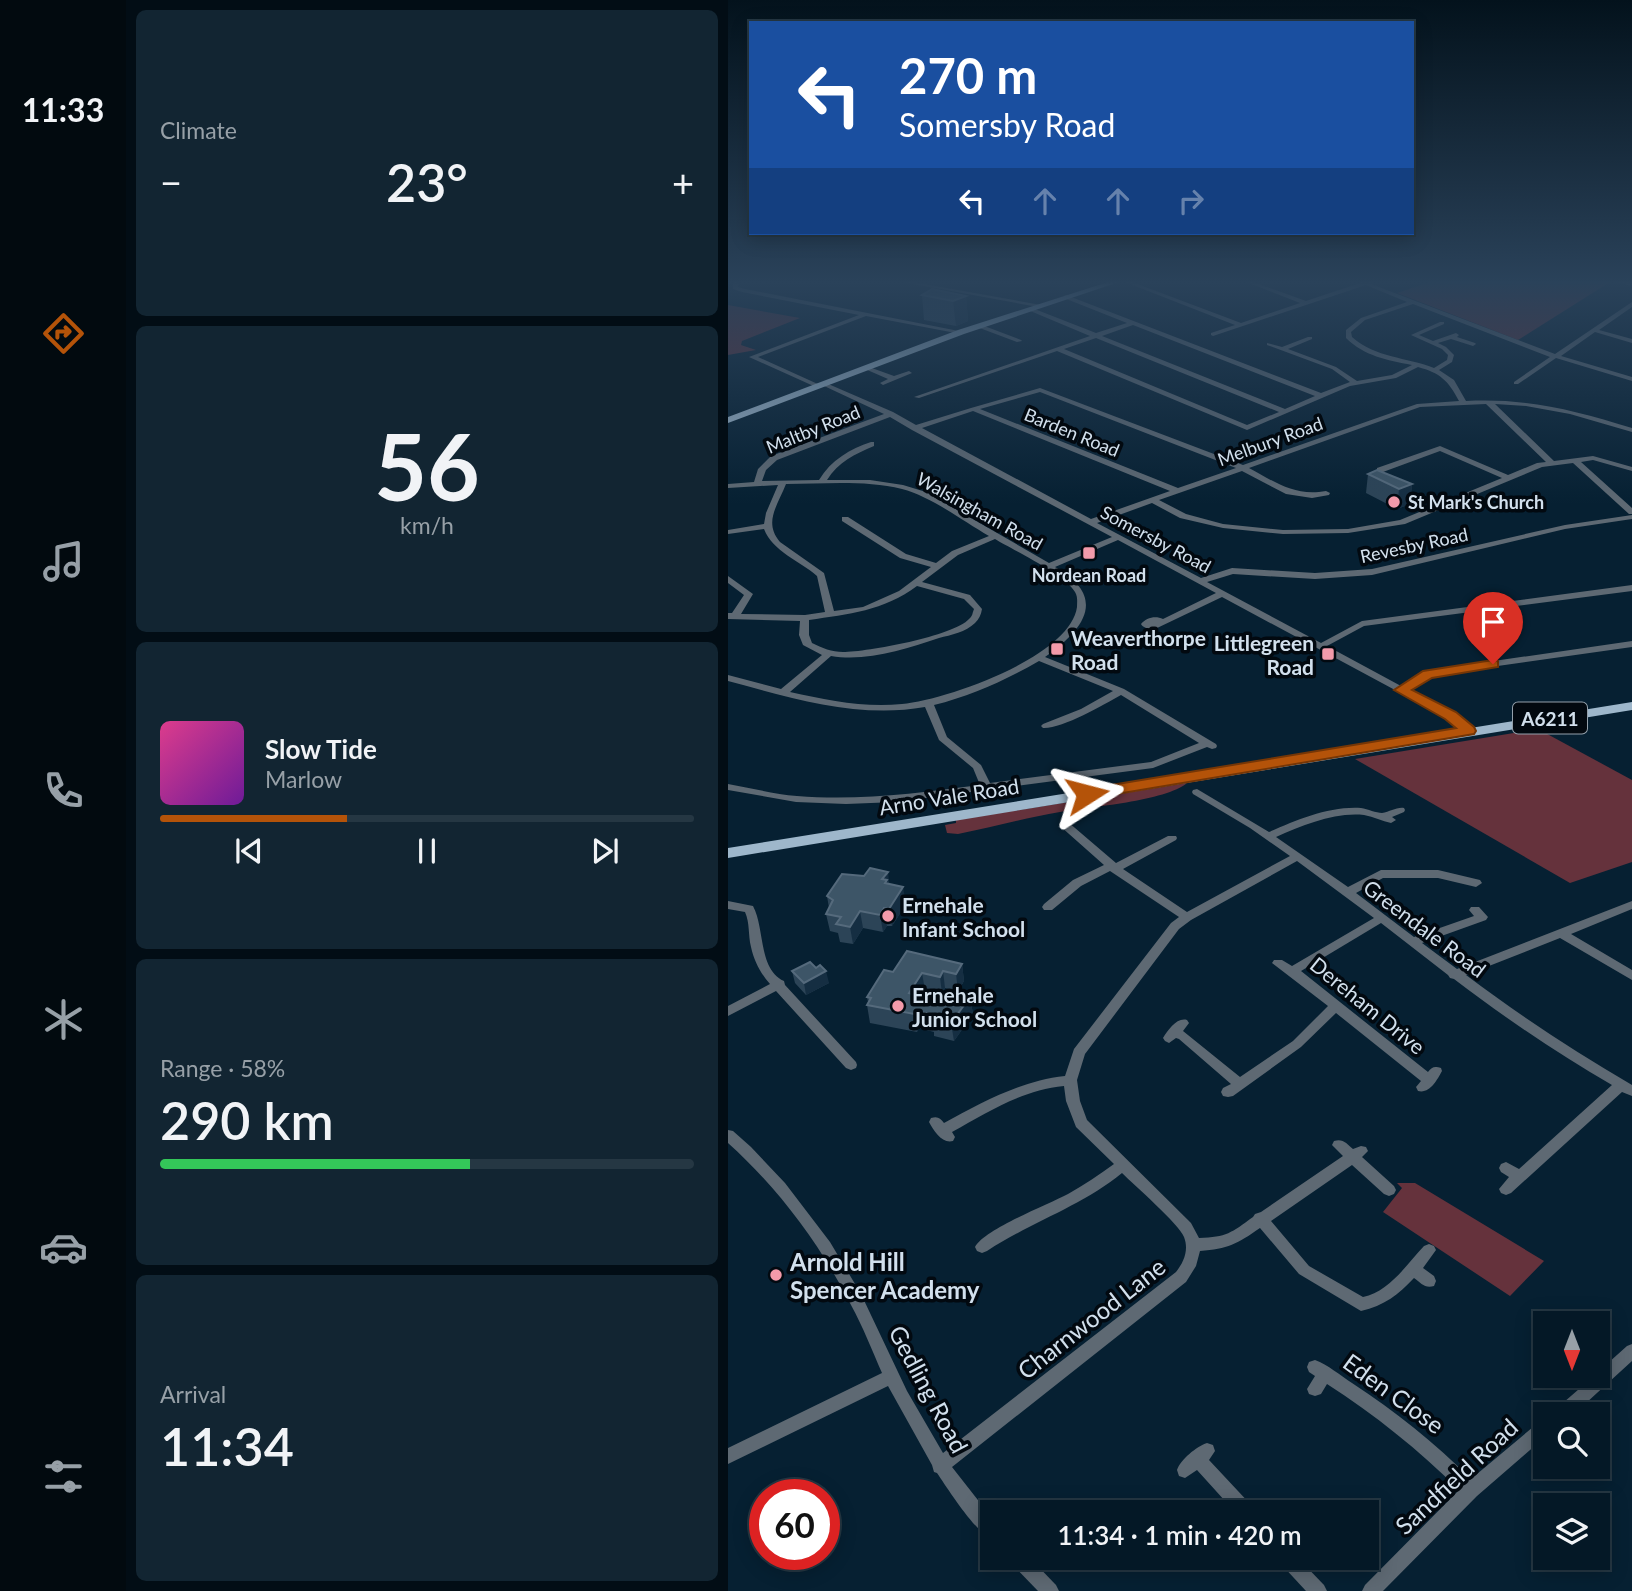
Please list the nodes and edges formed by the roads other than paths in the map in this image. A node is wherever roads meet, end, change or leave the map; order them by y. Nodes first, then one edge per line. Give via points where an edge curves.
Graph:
1 (753, 356) edge
2 (898, 356) edge
3 (1037, 356) edge
4 (1075, 356) edge
5 (1147, 356) edge
6 (1219, 356) edge
7 (1302, 356) edge
8 (1384, 356) edge
9 (1452, 356) edge
10 (1555, 356) joint
11 (1415, 366) junction
12 (867, 368) junction
13 (1433, 371) junction
14 (909, 373) dead end
15 (895, 379) junction
16 (1632, 379) edge
17 (883, 383) dead end
18 (1356, 383) junction
19 (1516, 383) dead end
20 (821, 385) junction
21 (1322, 396) junction
22 (917, 397) dead end
23 (1464, 402) junction
24 (1488, 402) junction
25 (973, 409) junction
26 (1286, 412) junction
27 (890, 414) junction
28 (728, 420) edge
29 (915, 428) junction
30 (1632, 430) edge
31 (871, 444) dead end
32 (1574, 460) junction
33 (1557, 462) junction
34 (1243, 468) junction
35 (1632, 469) edge
36 (1380, 470) edge
37 (1508, 478) junction
38 (758, 482) junction
39 (783, 482) junction
40 (822, 482) junction
41 (728, 486) edge
42 (1177, 491) junction
43 (1326, 493) dead end
44 (1153, 500) junction
45 (1632, 515) edge
46 (845, 519) dead end
47 (1091, 522) junction
48 (767, 526) junction
49 (728, 532) edge
50 (995, 536) junction
51 (1118, 537) junction
52 (936, 566) junction
53 (1049, 566) junction
54 (728, 579) edge
55 (1200, 581) junction
56 (915, 583) junction
57 (1632, 588) edge
58 (1223, 593) junction
59 (830, 615) junction
60 (731, 616) edge
61 (805, 618) junction
62 (1163, 622) dead end
63 (1632, 644) edge
64 (1321, 646) junction
65 (827, 655) junction
66 (1037, 657) junction
67 (728, 678) edge
68 (1401, 690) junction
69 (1121, 691) junction
70 (784, 692) junction
71 (928, 703) junction
72 (1632, 706) edge
73 (1047, 723) dead end
74 (1468, 731) junction
75 (728, 787) edge
76 (986, 788) junction
77 (1201, 797) dead end
78 (1400, 810) dead end
79 (1064, 824) dead end
80 (1268, 836) junction
81 (1163, 839) dead end
82 (728, 853) edge
83 (1296, 856) junction
84 (1112, 867) junction
85 (1467, 883) dead end
86 (1051, 891) dead end
87 (1347, 893) junction
88 (1063, 896) junction
89 (728, 905) edge
90 (1632, 905) edge
91 (1048, 907) dead end
92 (1475, 910) dead end
93 (1187, 916) junction
94 (1380, 919) junction
95 (1561, 933) junction
96 (1412, 942) junction
97 (1278, 963) dead end
98 (1292, 971) junction
99 (1454, 975) junction
100 (1632, 976) edge
101 (780, 984) junction
102 (1335, 1006) junction
103 (728, 1011) edge
104 (1175, 1031) dead end
105 (851, 1065) dead end
106 (1070, 1080) junction
107 (1429, 1080) dead end
108 (1240, 1084) junction
109 (1627, 1088) edge
110 (1228, 1092) dead end
111 (942, 1130) dead end
112 (728, 1135) edge
113 (1339, 1145) dead end
114 (1357, 1154) junction
115 (1122, 1165) junction
116 (1506, 1168) dead end
117 (1520, 1177) junction
118 (1506, 1189) dead end
119 (1389, 1190) dead end
120 (1260, 1218) junction
121 (1193, 1245) junction
122 (982, 1247) dead end
123 (1429, 1250) dead end
124 (1412, 1268) junction
125 (1429, 1281) dead end
126 (1632, 1351) edge
127 (892, 1376) junction
128 (1315, 1389) dead end
129 (1575, 1402) edge
130 (1533, 1437) edge
131 (728, 1457) edge
132 (1196, 1460) dead end
133 (940, 1466) junction
134 (1471, 1490) junction
135 (1234, 1500) edge
136 (980, 1515) edge
137 (1030, 1570) edge
138 (1298, 1570) edge
139 (1050, 1591) edge
140 (1318, 1591) edge
141 (1371, 1591) edge

1 - 20 street, Somersby Road
2 - 12 main road
3 - 22 street
4 - 26 street via 1247,428
5 - 26 street
6 - 21 street
7 - 18 street via 1334,368
8 - 11 street
9 - 13 street
10 - 16 street
10 - 19 street
11 - 13 street
11 - 18 street via 1394,377
12 - 15 street
12 - 20 main road
13 - 23 street via 1450,380
14 - 15 street
15 - 17 street
18 - 21 street
20 - 27 street, Somersby Road
20 - 28 main road
21 - 26 street
23 - 24 street, Melbury Road
23 - 34 street, Melbury Road via 1410,407
24 - 30 street, Melbury Road via 1548,408
24 - 33 street
25 - 29 street
25 - 34 street via 1038,390
25 - 42 street, Barden Road
27 - 29 street, Somersby Road
27 - 38 street, Maltby Road via 774,458 762,469
29 - 47 street, Somersby Road
31 - 40 street via 836,461
32 - 33 street
32 - 35 street via 1598,458
32 - 45 street
33 - 37 street
34 - 42 street, Melbury Road
34 - 43 street via 1289,492
36 - 37 street via 1440,449
37 - 44 street via 1402,522 1348,531 1223,526 1183,516
38 - 39 street, Walsingham Road
38 - 41 street, Walsingham Road
39 - 40 street, Walsingham Road
39 - 48 street
40 - 50 street, Walsingham Road via 911,489
42 - 44 street, Melbury Road
44 - 47 street, Melbury Road
45 - 55 street, Revesby Road via 1372,572 1315,576 1232,571
46 - 52 street via 903,556
47 - 51 street, Somersby Road
48 - 49 street
48 - 59 street via 775,541 821,575
50 - 52 street
50 - 53 street, Walsingham Road
51 - 53 street
51 - 55 street, Somersby Road
52 - 56 street
53 - 66 street, Walsingham Road via 1076,587 1082,610 1066,635
54 - 60 street via 749,594
55 - 58 street, Somersby Road
56 - 59 street via 881,603
56 - 65 street via 970,599 977,615 949,632 862,655
57 - 64 street via 1363,624
58 - 62 street
58 - 64 street, Somersby Road
59 - 61 street
60 - 61 street
61 - 65 street via 805,642
63 - 68 street via 1432,673
64 - 68 street, Somersby Road
65 - 70 street
66 - 69 street
66 - 71 street, Walsingham Road via 995,681
67 - 70 street, Walsingham Road
68 - 74 street, Somersby Road
69 - 73 street
69 - 76 street via 1208,745 1153,765
70 - 71 street, Walsingham Road via 863,707
71 - 76 street via 943,738 976,767
72 - 74 main road, Arno Vale Road / A6211
74 - 82 main road, Arno Vale Road / A6211
75 - 76 street via 788,798 846,801
77 - 80 street, Greendale Road
78 - 80 street via 1387,818 1359,812 1323,815
79 - 84 street
80 - 83 street, Greendale Road
81 - 84 street
83 - 87 street, Greendale Road
83 - 93 street
84 - 88 street via 1088,876
84 - 93 street
85 - 87 street via 1438,874 1381,874
86 - 88 street
87 - 94 street, Greendale Road
88 - 91 street
89 - 101 street via 752,913 760,959
90 - 95 street
92 - 96 street via 1482,917
93 - 106 street via 1167,935 1079,1052
94 - 96 street, Greendale Road
94 - 98 street, Dereham Drive
95 - 99 street
95 - 100 street
96 - 99 street, Greendale Road
97 - 98 street
98 - 102 street, Dereham Drive
99 - 109 street, Greendale Road
101 - 103 street
101 - 105 street
102 - 107 street, Dereham Drive
102 - 108 street via 1297,1044
104 - 108 street
106 - 111 street via 1020,1089
106 - 115 street via 1081,1123
108 - 110 street
109 - 117 street
112 - 127 street, Gedling Road via 778,1185 821,1242 851,1290
113 - 114 street
114 - 119 street
114 - 120 street
115 - 121 street via 1182,1222
115 - 122 street via 1103,1183 999,1227
116 - 117 street
117 - 118 street
120 - 121 street via 1230,1240
120 - 124 street via 1304,1270 1356,1303 1381,1298
121 - 133 street, Charnwood Lane via 1190,1265 1181,1277
123 - 124 street
124 - 125 street
126 - 129 street
127 - 131 street
127 - 133 street, Gedling Road
128 - 134 street, Eden Close via 1320,1371 1402,1425
130 - 134 street, Sandfield Road
132 - 135 street
133 - 136 street, Gedling Road
134 - 141 street, Sandfield Road
137 - 139 street
138 - 140 street

